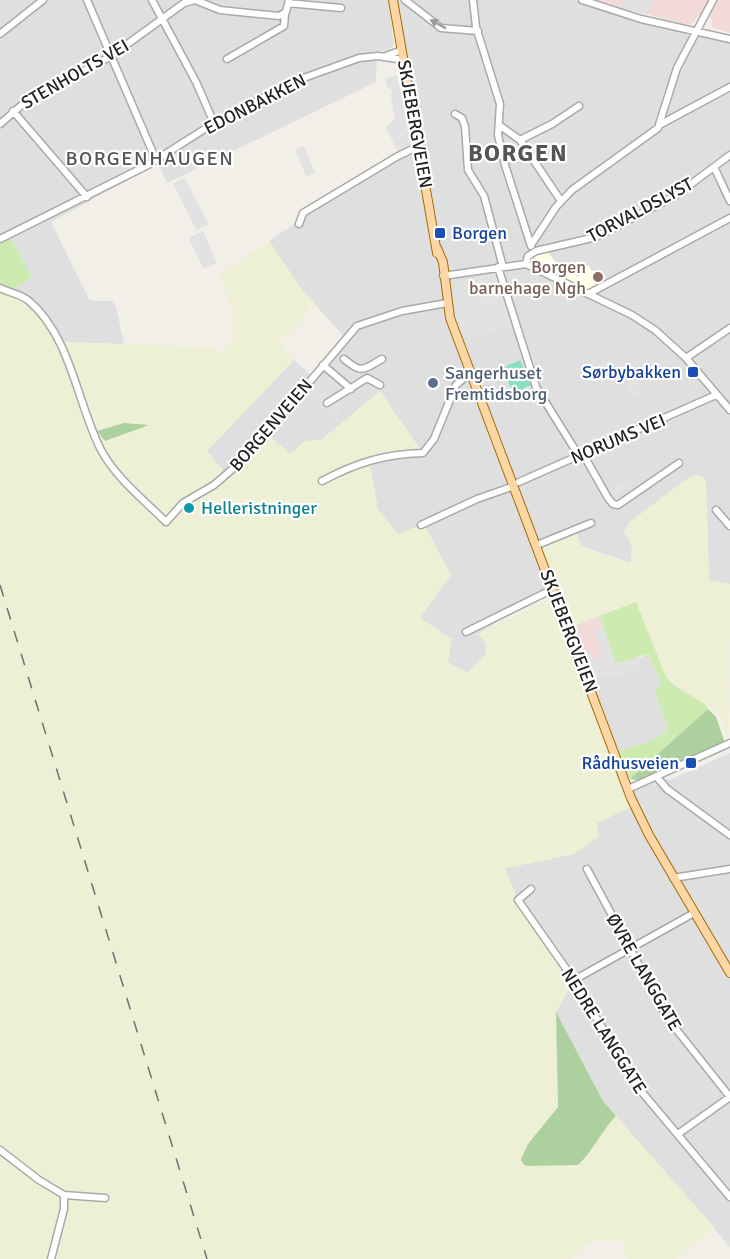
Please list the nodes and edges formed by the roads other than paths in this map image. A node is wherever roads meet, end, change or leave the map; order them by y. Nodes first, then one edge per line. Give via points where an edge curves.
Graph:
1 (43, 0) edge
2 (87, 0) edge
3 (152, 0) edge
4 (393, 0) edge
5 (405, 0) edge
6 (473, 0) edge
7 (582, 0) edge
8 (713, 0) edge
9 (289, 2) edge
10 (341, 8) dead end
11 (285, 14) junction
12 (163, 19) junction
13 (697, 30) junction
14 (478, 31) junction
15 (0, 34) edge
16 (730, 39) edge
17 (402, 50) junction
18 (111, 56) junction
19 (382, 57) junction
20 (227, 59) dead end
21 (404, 60) junction
22 (730, 87) edge
23 (579, 106) dead end
24 (14, 111) junction
25 (455, 114) dead end
26 (214, 123) junction
27 (0, 124) edge
28 (661, 124) junction
29 (499, 125) junction
30 (520, 140) junction
31 (419, 146) junction
32 (730, 155) edge
33 (156, 160) junction
34 (714, 167) junction
35 (87, 197) junction
36 (561, 201) junction
37 (730, 201) edge
38 (730, 218) edge
39 (299, 224) dead end
40 (0, 233) edge
41 (7, 236) junction
42 (0, 239) edge
43 (531, 245) junction
44 (533, 252) junction
45 (526, 264) junction
46 (500, 267) junction
47 (443, 275) junction
48 (0, 288) edge
49 (588, 294) junction
50 (447, 303) junction
51 (730, 328) edge
52 (686, 357) junction
53 (344, 359) dead end
54 (382, 359) dead end
55 (323, 365) junction
56 (471, 372) junction
57 (380, 385) dead end
58 (351, 389) junction
59 (716, 395) junction
60 (327, 403) dead end
61 (730, 410) edge
62 (581, 455) junction
63 (679, 463) dead end
64 (322, 481) dead end
65 (516, 484) junction
66 (716, 510) dead end
67 (591, 523) dead end
68 (421, 525) dead end
69 (730, 526) edge
70 (537, 546) junction
71 (553, 588) junction
72 (466, 632) dead end
73 (730, 743) edge
74 (656, 776) junction
75 (628, 789) junction
76 (730, 835) edge
77 (587, 869) dead end
78 (730, 869) edge
79 (673, 878) junction
80 (531, 889) dead end
81 (694, 913) junction
82 (628, 949) junction
83 (730, 973) edge
84 (574, 980) junction
85 (730, 1097) edge
86 (678, 1134) junction
87 (0, 1150) edge
88 (64, 1195) junction
89 (730, 1197) edge
90 (105, 1198) dead end
91 (51, 1259) edge

1 - 15 street
2 - 18 street
3 - 12 street
4 - 17 main road, SKJEBERGVEIEN
14 -> 5 street via 441,28
6 - 14 street
7 - 13 street via 641,19
8 - 13 street
9 - 10 street
9 - 11 street
11 - 12 street, STENHOLTS VEI via 220,10 195,0 184,3
11 - 20 street via 284,26
12 - 18 street, STENHOLTS VEI
12 - 26 street
13 - 16 street
13 - 28 street via 677,68
14 - 29 street via 500,104
17 - 19 street, EDONBAKKEN
17 - 21 main road, SKJEBERGVEIEN
18 - 24 street, STENHOLTS VEI
18 - 33 street
19 - 21 street, EDONBAKKEN
19 - 26 street, EDONBAKKEN via 334,65
21 - 31 main road, SKJEBERGVEIEN
22 - 28 street
23 - 30 street
24 - 27 street, STENHOLTS VEI
24 - 35 street
25 - 46 street via 465,126 468,170 484,196
26 - 33 street, EDONBAKKEN
28 - 36 street
29 - 30 street
29 - 43 street via 505,165
30 - 36 street
31 - 39 street via 303,213
31 - 47 main road, SKJEBERGVEIEN
32 - 34 street, TORVALDSLYST
33 - 35 street, EDONBAKKEN
34 - 37 street
34 - 44 street, TORVALDSLYST via 675,196 596,237
35 - 41 street, EDONBAKKEN
36 - 43 street
38 - 49 street
40 - 41 street
41 - 42 street, EDONBAKKEN
43 - 44 street
44 - 45 street
45 - 46 street
45 - 49 street
46 - 47 street
46 - 62 street via 536,387
47 - 50 main road, SKJEBERGVEIEN
48 - 55 street, BORGENVEIEN via 21,296 37,309 58,342 102,451 123,479 166,522 183,503 214,485 244,459
49 - 52 street via 648,325
50 - 55 street, BORGENVEIEN via 362,323
50 - 56 main road, SKJEBERGVEIEN
51 - 52 street
52 - 59 street
53 - 54 street via 358,370
55 - 58 street
56 - 64 street via 456,385 434,439 423,453 369,459
56 - 65 main road, SKJEBERGVEIEN
57 - 58 street via 367,378
58 - 60 street
59 - 61 street
59 - 62 street, NORUMS VEI
62 - 63 street via 608,498 618,505
62 - 65 street, NORUMS VEI
65 - 68 street, NORUMS VEI
65 - 70 main road, SKJEBERGVEIEN
66 - 69 street
67 - 70 street
70 - 71 main road, SKJEBERGVEIEN
71 - 72 street
71 - 75 main road, SKJEBERGVEIEN
73 - 74 street
74 - 75 street
74 - 76 street via 667,789
75 - 79 main road, SKJEBERGVEIEN
77 - 82 street, ØVRE LANGGATE
78 - 79 street
79 - 81 main road, SKJEBERGVEIEN
80 - 84 street, NEDRE LANGGATE via 518,900
81 - 82 street
81 - 83 main road, SKJEBERGVEIEN
82 - 84 street
82 - 85 street, ØVRE LANGGATE via 668,1019
84 - 86 street, NEDRE LANGGATE via 636,1085
85 - 86 street
86 - 89 street, NEDRE LANGGATE
87 - 88 street
88 - 90 street
88 - 91 street via 66,1202

